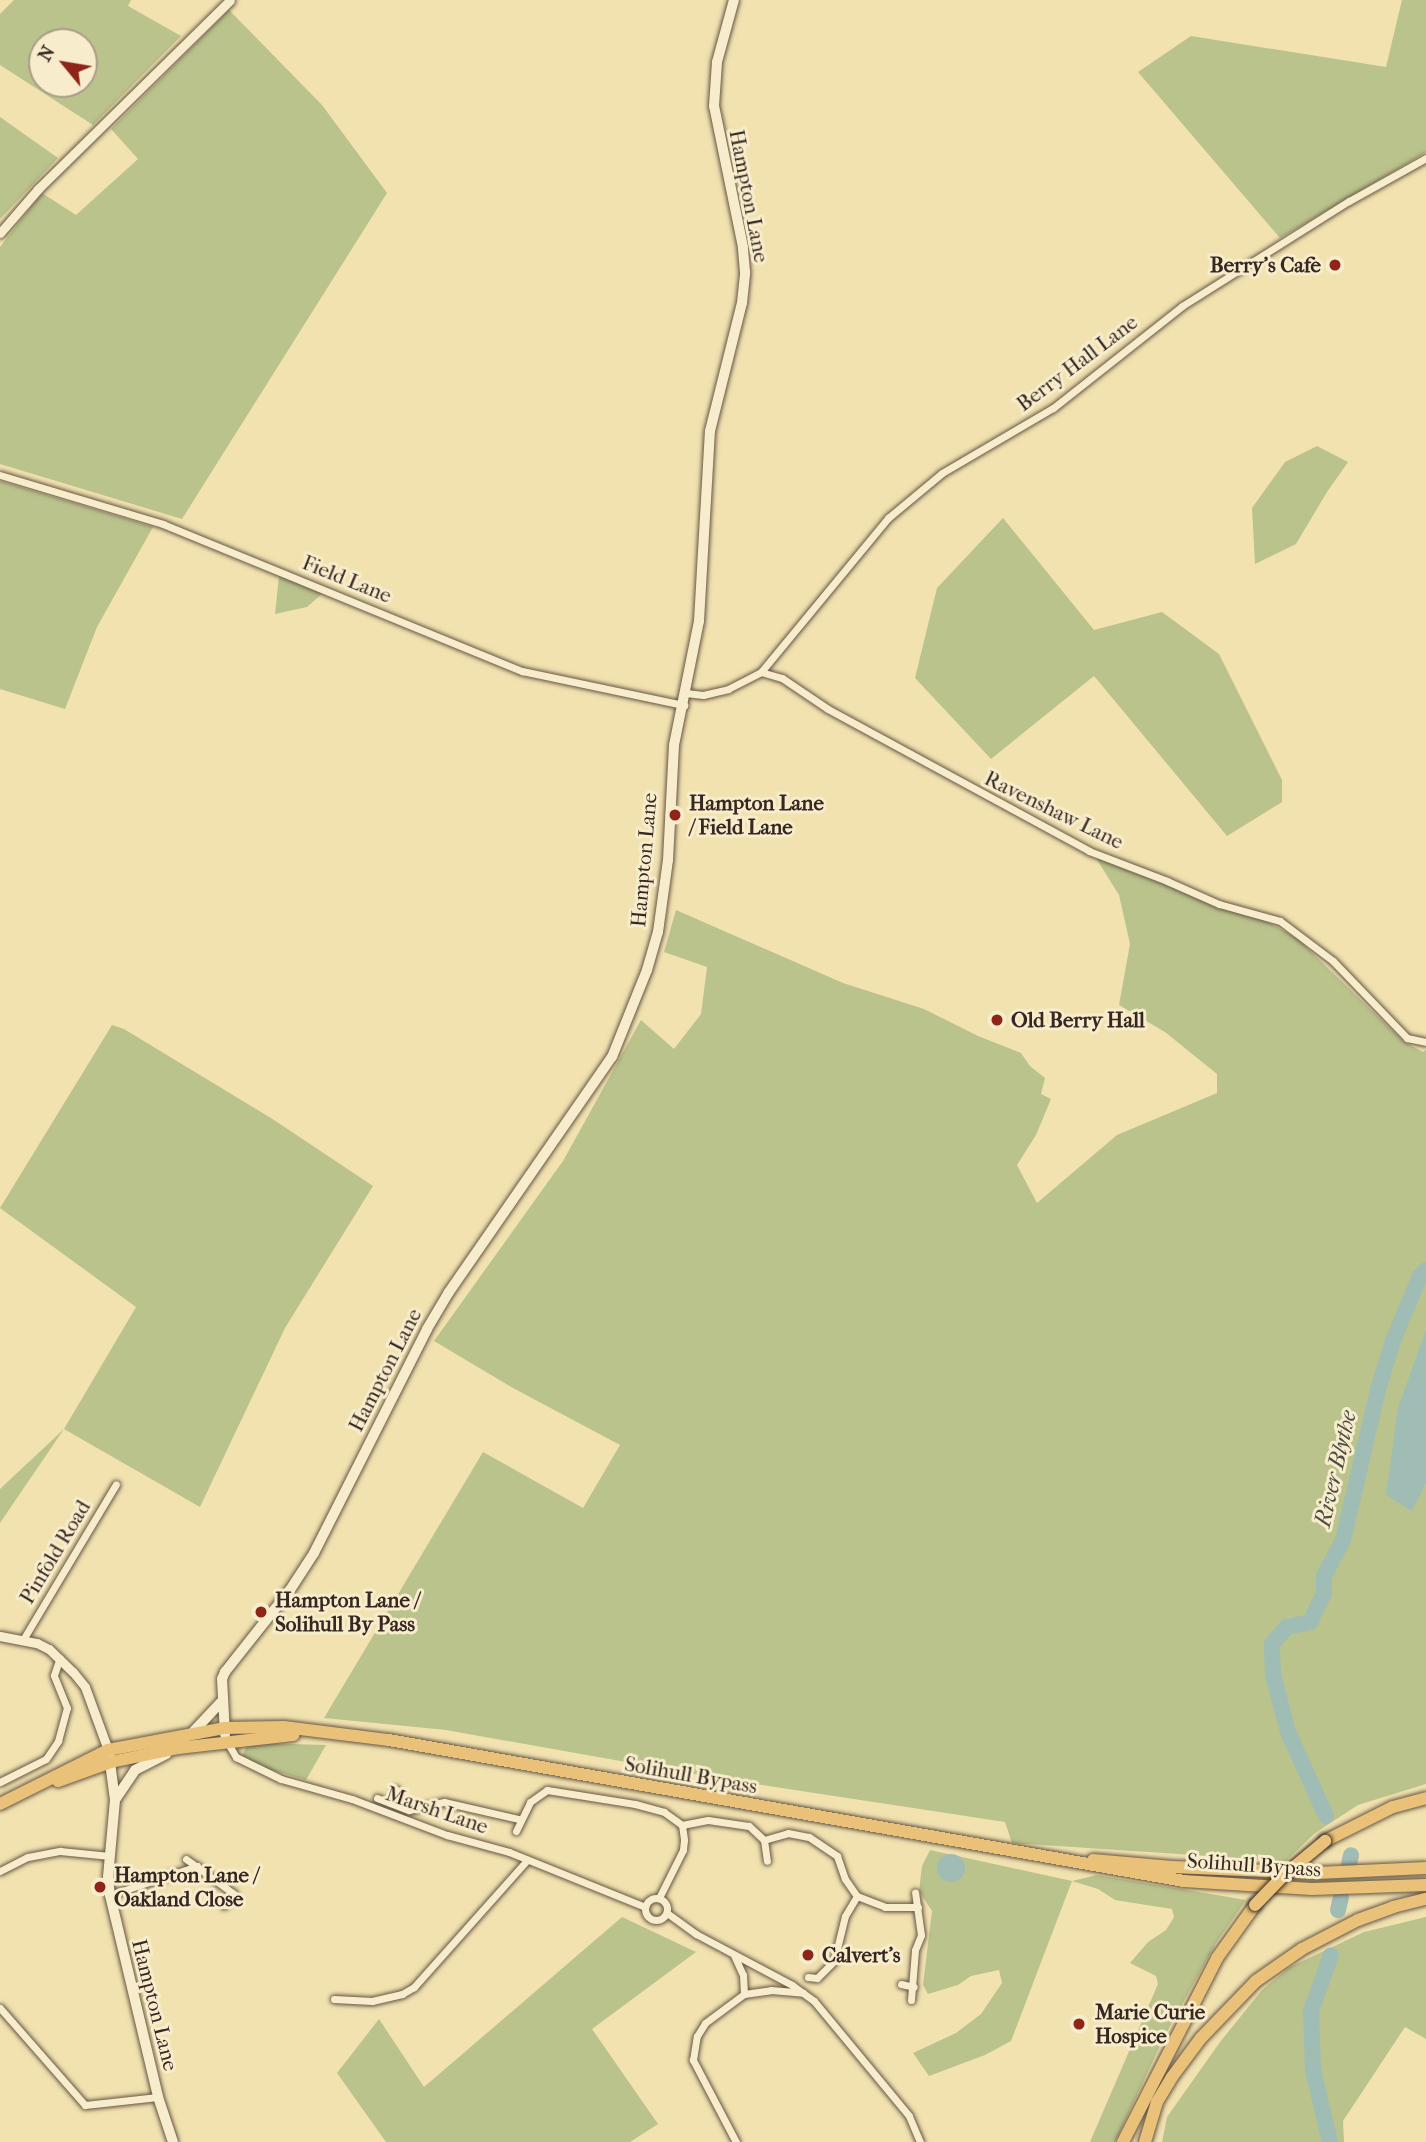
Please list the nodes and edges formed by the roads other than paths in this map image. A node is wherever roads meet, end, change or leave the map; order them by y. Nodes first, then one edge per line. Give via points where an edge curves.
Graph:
1 (230, 0) edge
2 (734, 0) edge
3 (1426, 158) edge
4 (0, 233) edge
5 (0, 475) edge
6 (761, 673) junction
7 (686, 693) junction
8 (684, 705) junction
9 (1426, 1042) edge
10 (116, 1484) dead end
11 (0, 1636) edge
12 (24, 1638) junction
13 (60, 1658) junction
14 (222, 1701) junction
15 (193, 1732) junction
16 (225, 1734) junction
17 (178, 1748) junction
18 (110, 1756) junction
19 (0, 1782) edge
20 (396, 1790) dead end
21 (377, 1798) dead end
22 (1426, 1798) edge
23 (115, 1800) junction
24 (390, 1803) junction
25 (0, 1804) edge
26 (519, 1819) junction
27 (682, 1825) junction
28 (516, 1831) dead end
29 (765, 1840) junction
30 (110, 1856) junction
31 (1040, 1856) junction
32 (186, 1859) dead end
33 (527, 1860) junction
34 (767, 1861) dead end
35 (197, 1866) junction
36 (1426, 1868) edge
37 (0, 1871) edge
38 (1426, 1885) edge
39 (915, 1892) dead end
40 (110, 1895) junction
41 (857, 1896) junction
42 (659, 1898) junction
43 (1426, 1899) edge
44 (223, 1905) dead end
45 (645, 1907) junction
46 (918, 1907) junction
47 (667, 1913) junction
48 (733, 1954) junction
49 (808, 1977) dead end
50 (817, 1978) junction
51 (901, 1984) dead end
52 (914, 1987) junction
53 (822, 1988) dead end
54 (803, 1993) junction
55 (744, 1994) junction
56 (334, 1999) dead end
57 (911, 2000) dead end
58 (0, 2008) edge
59 (158, 2097) junction
60 (173, 2142) edge
61 (736, 2142) edge
62 (920, 2142) edge
63 (1123, 2142) edge
64 (1146, 2142) edge

1 - 4 street
2 - 7 main road, Hampton Lane via 717,62 714,106 745,272 742,303 710,431 699,621
3 - 6 street, Berry Hall Lane via 1182,306 1053,408 942,473 888,518
5 - 8 street, Field Lane via 163,524 523,671
6 - 7 street via 728,689 703,695
6 - 9 street, Ravenshaw Lane via 782,678 828,709 1089,851 1219,904 1280,921 1333,961 1407,1038
7 - 8 main road, Hampton Lane
8 - 14 main road, Hampton Lane via 674,745 668,860 658,932 612,1057 449,1292 314,1553 225,1672
10 - 12 street, Pinfold Road
11 - 12 street
12 - 13 street
13 - 18 street via 85,1687
13 - 19 street via 54,1675 67,1708 58,1741 46,1759
14 - 15 main road
14 - 16 main road, Hampton Lane
15 - 16 highway, Solihull Bypass
15 - 18 highway, Solihull Bypass
16 - 17 highway, Solihull Bypass
16 - 31 highway, Solihull Bypass via 336,1734 441,1749
16 - 33 street, Marsh Lane via 236,1757 281,1779
17 - 18 highway, Solihull Bypass
17 - 23 main road via 135,1770
18 - 23 main road, Hampton Lane
18 - 25 highway, Solihull Bypass
20 - 24 street
21 - 24 street
22 - 63 highway, bridge via 1393,1807 1325,1841 1255,1905 1217,1958
23 - 30 main road, Hampton Lane
24 - 26 street via 417,1811 449,1803
26 - 27 street via 530,1802 547,1790 656,1809
26 - 28 street
27 - 29 street via 708,1820 740,1823
27 - 42 street via 682,1850
29 - 34 street
29 - 41 street via 788,1833 818,1841 837,1856
30 - 37 street via 60,1851 28,1857
30 - 40 main road, Hampton Lane
31 - 36 highway, Solihull Bypass via 1255,1872
31 - 38 highway, Solihull Bypass via 1130,1873 1252,1887
32 - 35 street
33 - 45 street, Marsh Lane
33 - 56 street via 414,1987 372,2001
35 - 40 street
35 - 44 street via 234,1894
39 - 46 street
40 - 59 main road, Hampton Lane
41 - 46 street via 885,1907
41 - 50 street via 845,1916 834,1961
42 - 45 street
42 - 47 street via 668,1907
43 - 64 highway via 1358,1920 1302,1949 1256,1981 1210,2027 1172,2077 1157,2102
45 - 47 street via 650,1919
46 - 52 street via 921,1935 915,1950
47 - 48 street
48 - 54 street
48 - 55 street via 743,1975
49 - 50 street
50 - 53 street
51 - 52 street
52 - 57 street
54 - 55 street via 771,1990
54 - 62 street via 909,2116
55 - 61 street via 705,2023 697,2036 693,2060
58 - 59 street via 85,2105
59 - 60 main road, Hampton Lane

